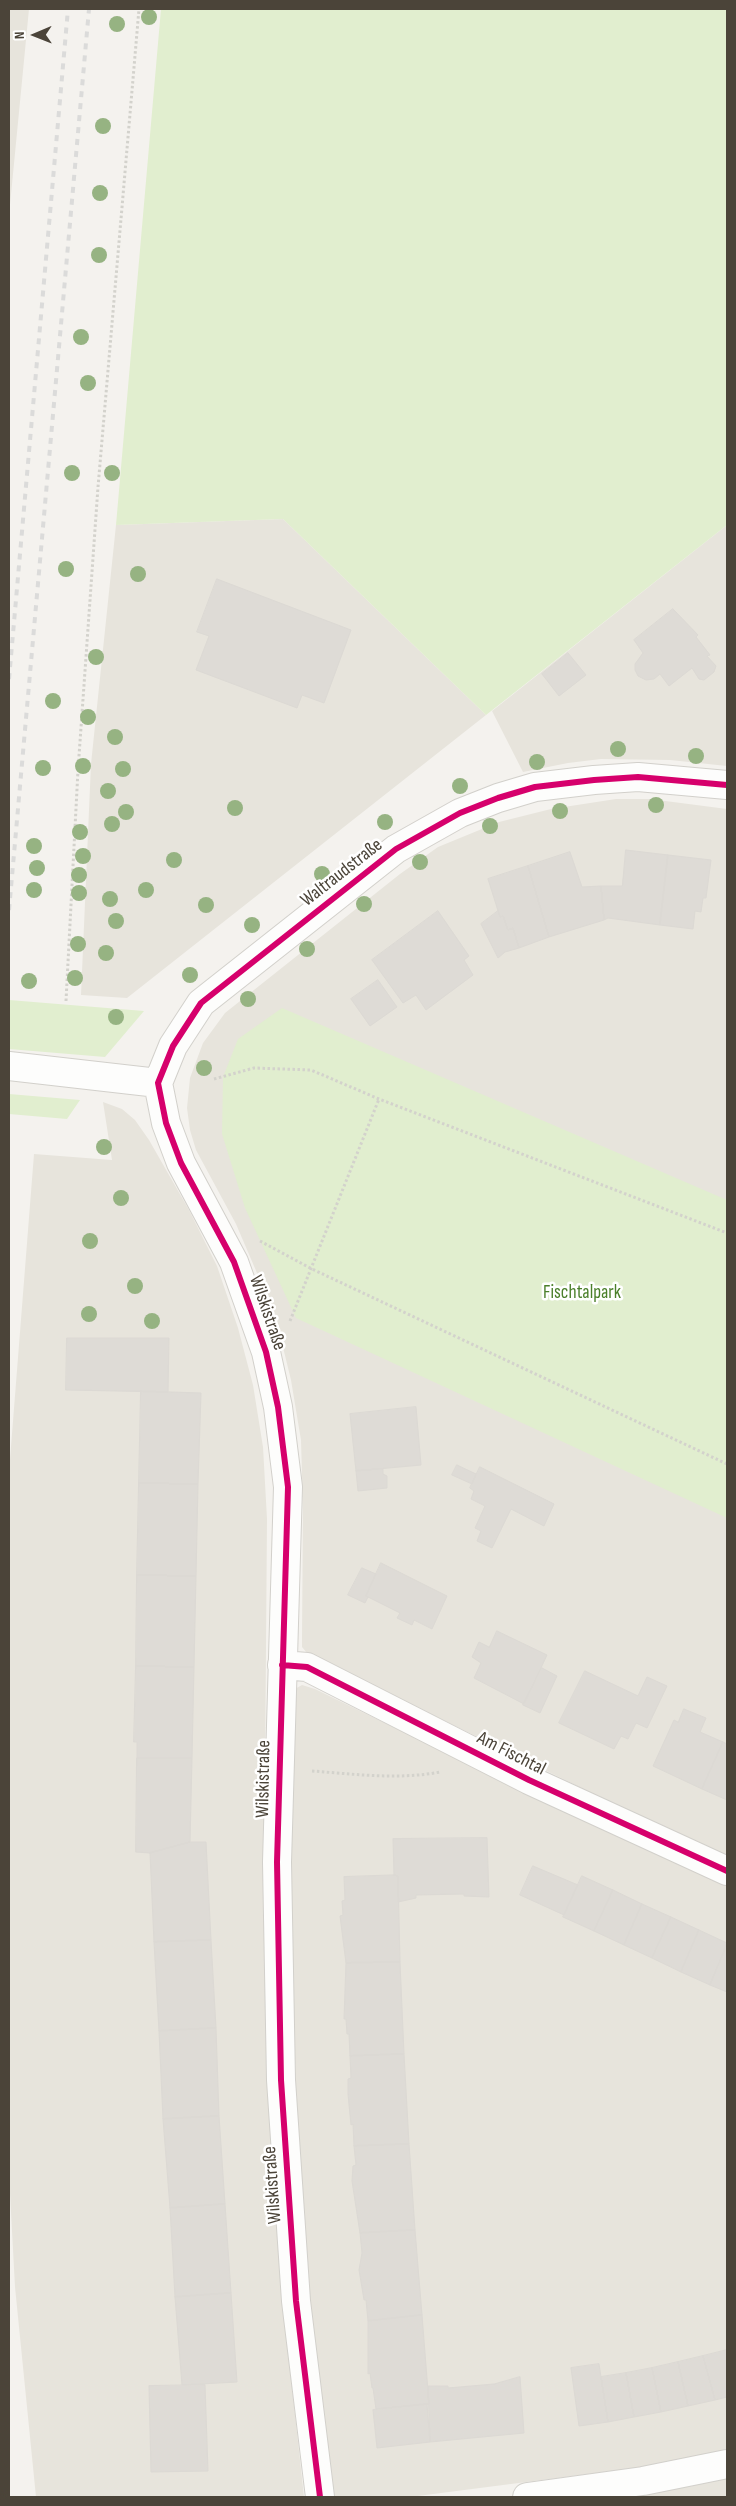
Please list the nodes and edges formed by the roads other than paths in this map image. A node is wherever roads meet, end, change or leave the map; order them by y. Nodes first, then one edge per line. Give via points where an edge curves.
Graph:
1 (727, 785) edge
2 (9, 1066) edge
3 (158, 1083) junction
4 (282, 1665) junction
5 (727, 1871) edge
6 (727, 2464) edge
7 (320, 2497) edge
8 (527, 2497) edge

1 - 3 street, Waltraudstraße via 638,777 594,780 535,787 460,813 396,849 201,1003 173,1046
2 - 3 street
3 - 4 street, Wilskistraße via 166,1123 181,1163 234,1262 266,1352 278,1407 288,1487
4 - 5 street, Am Fischtal via 307,1667 529,1780
4 - 7 street, Wilskistraße via 277,1862 281,2080 296,2301
6 - 8 street via 643,2482

